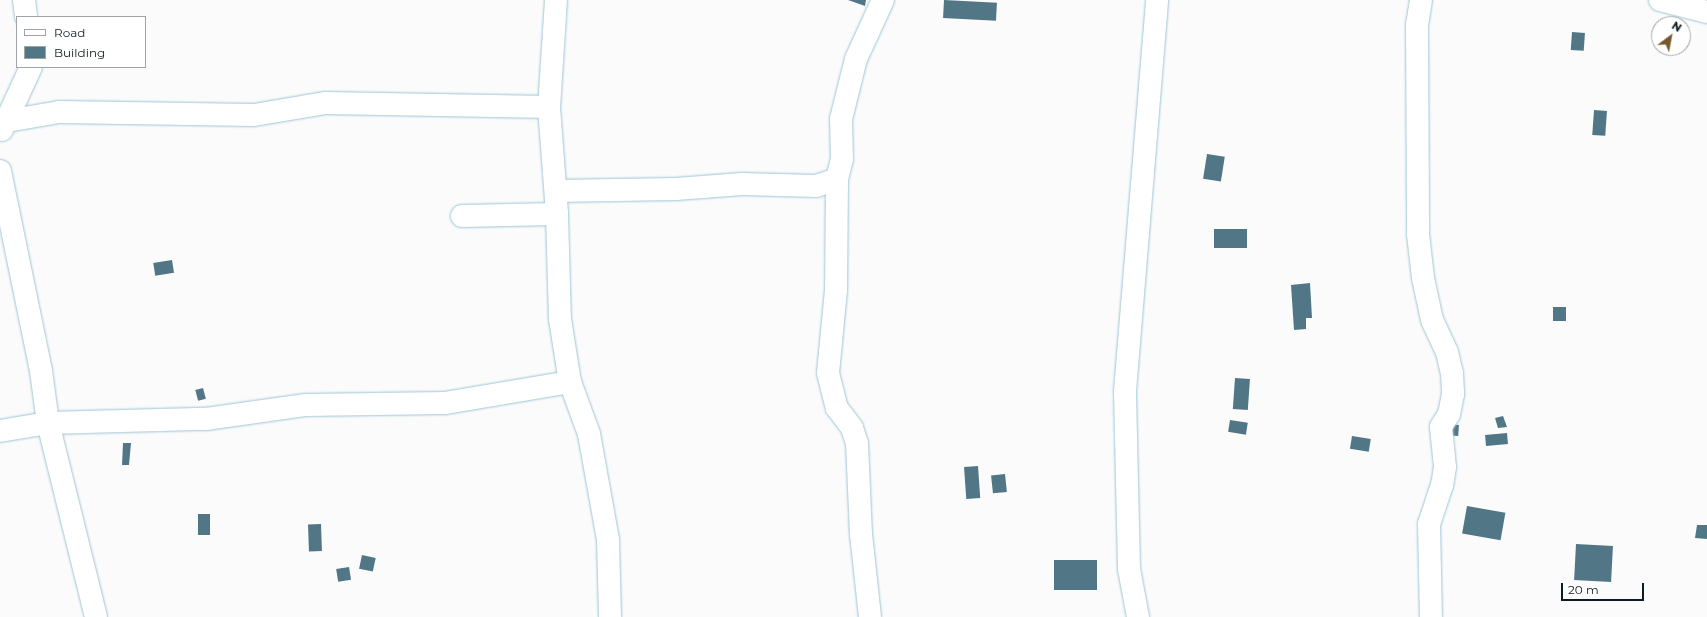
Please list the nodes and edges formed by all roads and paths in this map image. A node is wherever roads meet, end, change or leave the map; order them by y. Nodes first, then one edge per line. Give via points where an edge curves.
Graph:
1 (24, 0) edge
2 (556, 0) edge
3 (884, 0) edge
4 (1157, 0) edge
5 (1421, 0) edge
6 (1660, 0) edge
7 (1707, 12) edge
8 (26, 16) edge
9 (31, 68) edge
10 (549, 107) junction
11 (3, 127) edge
12 (0, 171) edge
13 (837, 179) junction
14 (556, 191) junction
15 (557, 214) junction
16 (462, 216) dead end
17 (570, 382) junction
18 (48, 423) junction
19 (0, 431) edge
20 (96, 617) edge
21 (610, 617) edge
22 (870, 617) edge
23 (1138, 617) edge
24 (1431, 617) edge

1 - 8 street
2 - 10 street
3 - 13 street via 856,59 841,119 842,159
4 - 23 street via 1125,391 1129,569
5 - 24 street via 1417,25 1418,234 1423,278 1432,320 1447,352 1453,394 1449,414 1441,427 1445,467 1429,524
6 - 7 street
9 - 11 street
10 - 11 street via 326,103 254,115 59,112
10 - 14 street
12 - 18 street via 41,371
13 - 14 street via 816,186 742,184 676,189
13 - 22 street via 836,290 828,373 837,408 852,428 857,443 861,534
14 - 15 street
15 - 16 street
15 - 17 street via 560,319
17 - 18 street via 445,402 306,405 206,419
17 - 21 street via 589,434 608,540
18 - 19 street
18 - 20 street

